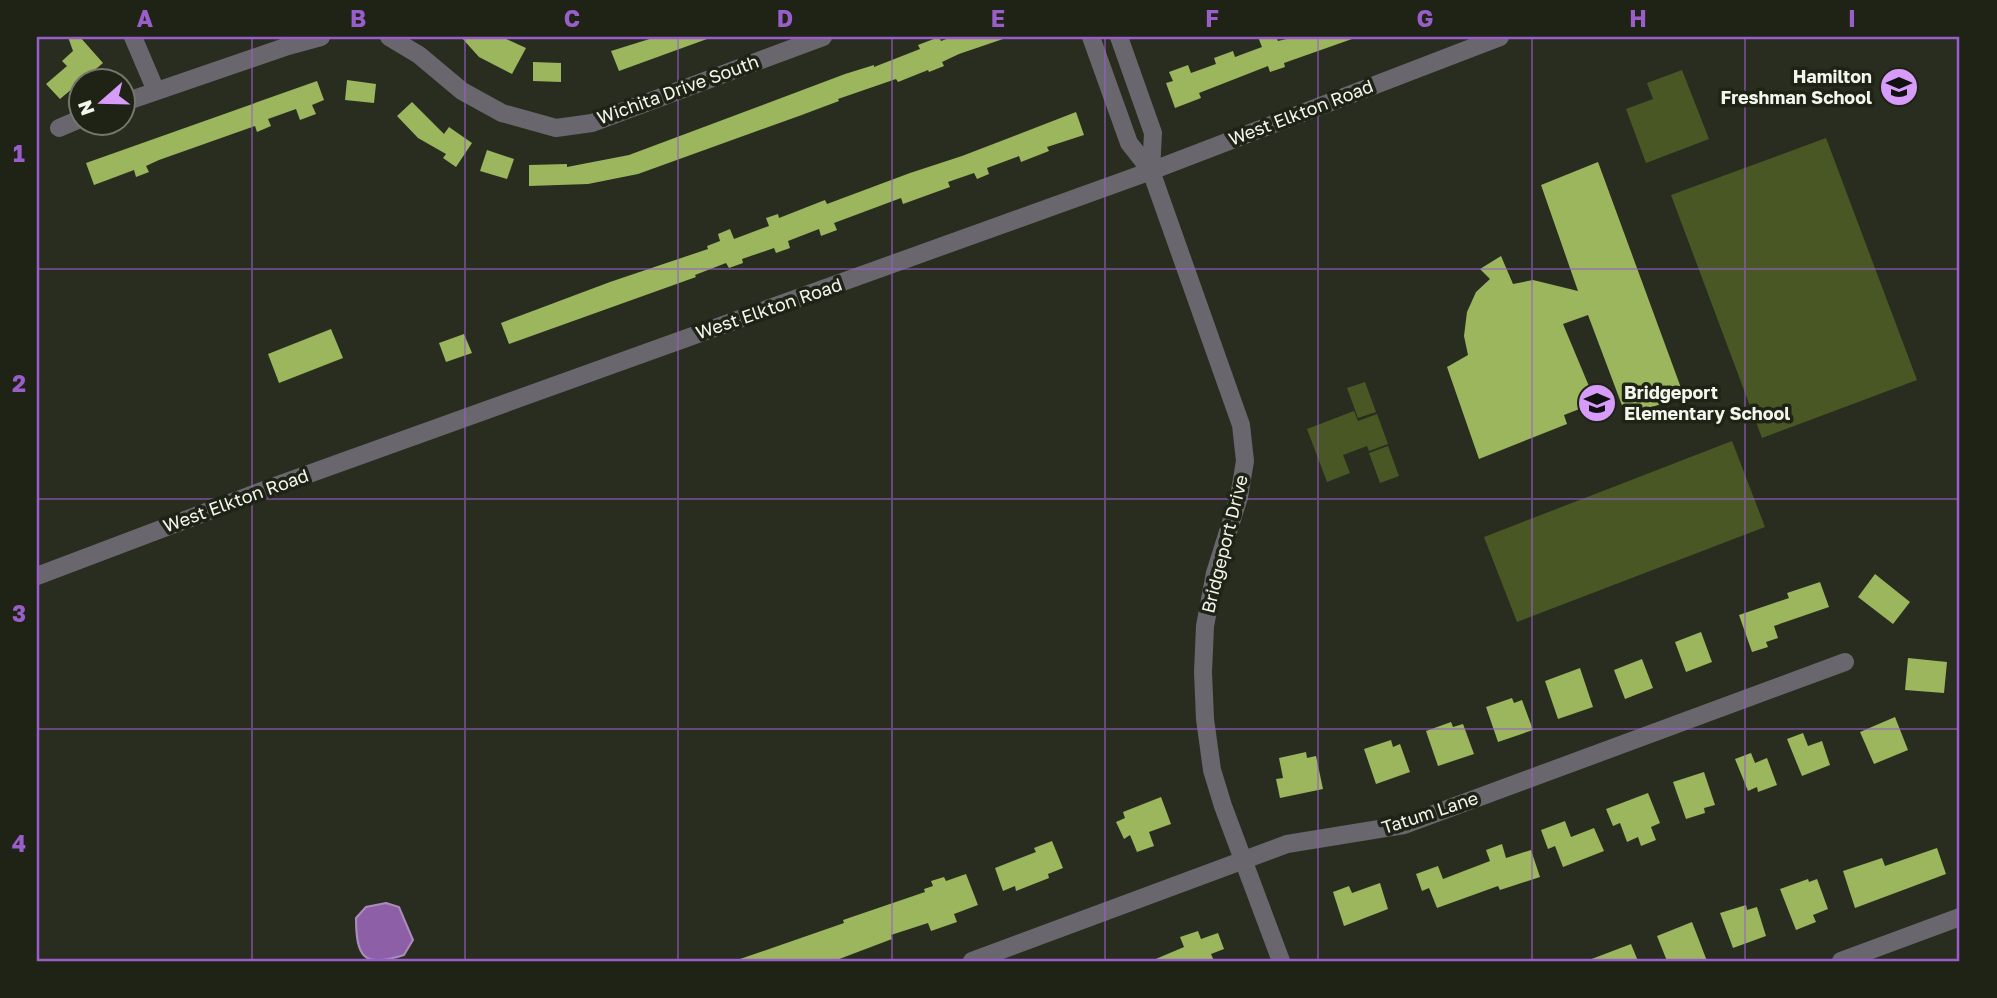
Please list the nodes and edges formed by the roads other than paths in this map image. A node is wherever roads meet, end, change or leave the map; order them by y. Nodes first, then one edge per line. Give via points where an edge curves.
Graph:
1 (133, 37) edge
2 (321, 37) edge
3 (389, 37) edge
4 (823, 37) edge
5 (1091, 37) edge
6 (1119, 37) edge
7 (1500, 37) edge
8 (156, 91) junction
9 (136, 98) edge
10 (66, 125) edge
11 (58, 128) dead end
12 (1151, 171) junction
13 (37, 576) edge
14 (1845, 662) dead end
15 (1243, 860) junction
16 (1960, 917) edge
17 (972, 961) edge
18 (1281, 961) edge
19 (1841, 961) edge

1 - 8 street
2 - 8 street
3 - 4 street, Wichita Drive South via 462,91 502,113 556,128 592,123
5 - 12 street via 1129,143
6 - 12 street via 1153,133
7 - 12 street, West Elkton Road
8 - 9 street
10 - 11 street
12 - 13 street, West Elkton Road
12 - 15 street, Bridgeport Drive via 1241,425 1245,461 1239,497 1215,573 1203,671 1212,771
14 - 15 street, Tatum Lane via 1404,825 1287,844
15 - 17 street, Tatum Lane
15 - 18 street, Bridgeport Drive
16 - 19 street

